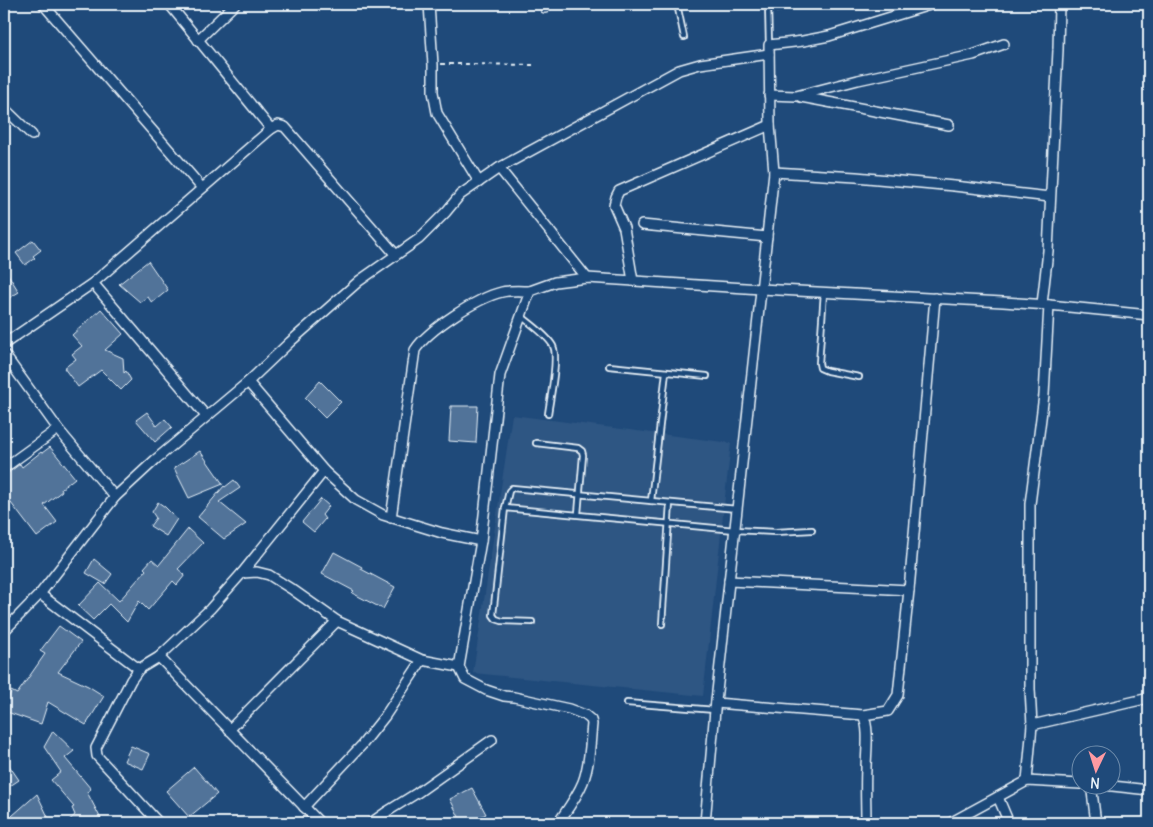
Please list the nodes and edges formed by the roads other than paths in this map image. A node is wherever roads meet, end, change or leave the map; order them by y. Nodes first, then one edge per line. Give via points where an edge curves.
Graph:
1 (43, 4) edge
2 (169, 4) edge
3 (235, 4) edge
4 (429, 4) edge
5 (677, 4) edge
6 (768, 4) edge
7 (933, 4) edge
8 (1059, 4) edge
9 (684, 37) dead end
10 (198, 40) junction
11 (1004, 44) dead end
12 (769, 50) junction
13 (769, 94) junction
14 (796, 96) junction
15 (4, 108) edge
16 (770, 125) junction
17 (949, 125) dead end
18 (271, 128) junction
19 (32, 136) dead end
20 (499, 168) junction
21 (774, 172) junction
22 (479, 182) junction
23 (202, 188) junction
24 (1050, 197) junction
25 (642, 225) dead end
26 (767, 237) junction
27 (396, 255) junction
28 (587, 278) junction
29 (633, 281) junction
30 (93, 283) junction
31 (761, 289) junction
32 (530, 291) junction
33 (824, 292) junction
34 (935, 298) junction
35 (1045, 305) junction
36 (1149, 315) edge
37 (521, 316) junction
38 (4, 344) edge
39 (4, 354) edge
40 (608, 366) dead end
41 (666, 372) junction
42 (707, 376) dead end
43 (858, 377) dead end
44 (248, 382) junction
45 (548, 414) dead end
46 (206, 416) junction
47 (58, 430) junction
48 (536, 443) dead end
49 (4, 468) edge
50 (324, 471) junction
51 (579, 494) junction
52 (115, 497) junction
53 (651, 501) junction
54 (670, 503) junction
55 (505, 508) junction
56 (737, 509) junction
57 (578, 514) junction
58 (391, 518) junction
59 (668, 523) junction
60 (735, 530) junction
61 (812, 530) dead end
62 (480, 541) junction
63 (242, 573) junction
64 (729, 581) junction
65 (909, 590) junction
66 (40, 594) junction
67 (338, 620) junction
68 (532, 622) dead end
69 (662, 624) dead end
70 (4, 632) edge
71 (159, 657) junction
72 (422, 660) junction
73 (459, 667) junction
74 (139, 669) junction
75 (1149, 698) edge
76 (627, 703) dead end
77 (715, 707) junction
78 (863, 715) junction
79 (1032, 724) junction
80 (229, 730) junction
81 (492, 740) dead end
82 (1027, 781) junction
83 (1070, 783) edge
84 (1120, 787) edge
85 (1149, 790) edge
86 (1094, 794) edge
87 (998, 797) junction
88 (304, 807) junction
89 (159, 823) edge
90 (320, 823) edge
91 (371, 823) edge
92 (558, 823) edge
93 (705, 823) edge
94 (866, 823) edge
95 (950, 823) edge
96 (1009, 823) edge
97 (1096, 823) edge

1 - 23 street
2 - 10 street
3 - 10 street
4 - 22 street via 437,113
5 - 9 lane
6 - 12 lane
7 - 12 street via 829,36
8 - 24 street
10 - 18 street
11 - 14 street via 973,55
12 - 13 street
12 - 20 street via 679,70
13 - 14 street
13 - 16 street
14 - 17 street
15 - 19 street
16 - 21 street
16 - 29 street via 619,191 614,205 624,228
18 - 23 street
18 - 27 street via 285,127
20 - 22 street
20 - 28 street
21 - 24 street
21 - 26 street
22 - 27 street via 460,196 419,239
23 - 30 street
24 - 35 street
25 - 26 street
26 - 31 street
27 - 44 street via 359,281
28 - 29 street
28 - 32 street via 555,282
29 - 31 street
30 - 38 street
30 - 46 street
31 - 33 street
31 - 56 street
32 - 37 street
32 - 58 street via 504,292 463,310 420,342 415,350
33 - 34 street
33 - 43 lane via 820,368
34 - 35 street
34 - 65 street
35 - 36 street
35 - 79 street via 1044,395 1030,504
37 - 45 lane via 554,348 556,359
37 - 62 street via 500,375
39 - 47 street
40 - 41 lane
41 - 42 lane
41 - 53 lane
44 - 46 street
44 - 50 street
46 - 52 street
47 - 49 street
47 - 52 street
48 - 51 lane via 582,451
50 - 58 street via 356,500
50 - 63 street
51 - 53 lane
51 - 55 lane via 512,488
51 - 57 lane
52 - 66 street
53 - 54 lane
54 - 56 lane
54 - 59 lane
55 - 57 lane
55 - 68 lane via 493,614 502,621
56 - 60 street
57 - 59 lane
58 - 62 street
59 - 60 lane
59 - 69 lane
60 - 61 lane
60 - 64 street
62 - 73 street
63 - 67 street via 268,575
63 - 71 street
64 - 65 street
64 - 77 street
65 - 78 street via 898,695 888,710
66 - 70 street
66 - 74 street
67 - 72 street
67 - 80 street
71 - 74 street
71 - 80 street
72 - 73 street
72 - 88 street via 386,716
73 - 92 street via 465,679 486,690 569,709 591,720 589,756 583,780
74 - 89 street via 96,752
75 - 79 street
76 - 77 lane
77 - 78 street
77 - 93 street
78 - 94 street via 866,721
79 - 82 street
80 - 88 street
81 - 91 street
82 - 83 street
82 - 87 street
84 - 85 street
86 - 97 street
87 - 95 street
87 - 96 street
88 - 90 street

